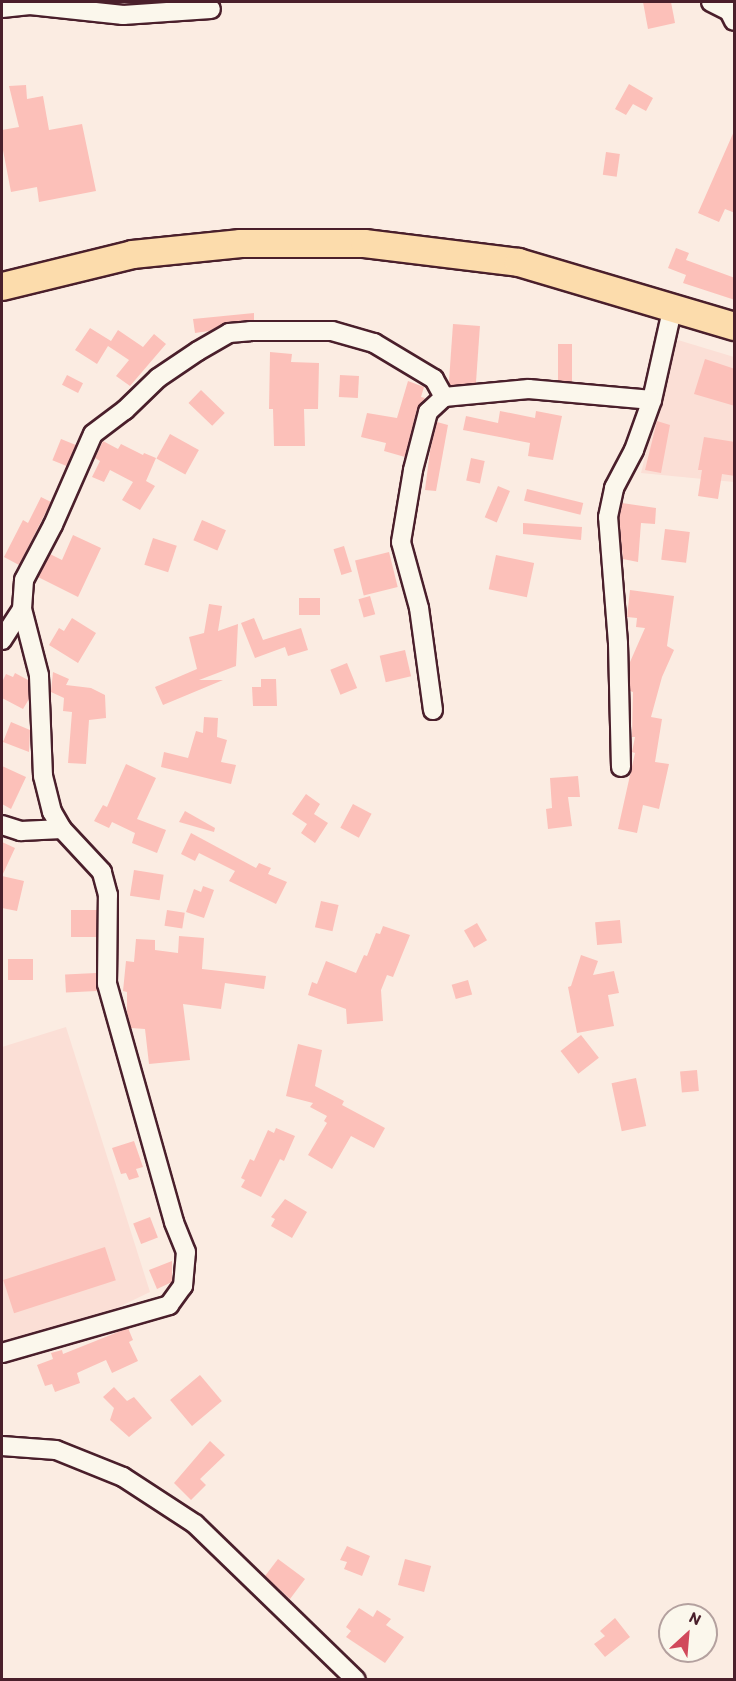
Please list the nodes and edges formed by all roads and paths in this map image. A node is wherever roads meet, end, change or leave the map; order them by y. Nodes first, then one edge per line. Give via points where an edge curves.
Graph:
1 (711, 2) edge
2 (2, 8) edge
3 (211, 9) dead end
4 (735, 21) edge
5 (2, 286) edge
6 (673, 306) junction
7 (735, 326) edge
8 (444, 397) junction
9 (652, 400) junction
10 (22, 609) junction
11 (2, 640) edge
12 (434, 710) dead end
13 (621, 767) dead end
14 (2, 825) edge
15 (63, 829) junction
16 (2, 1353) edge
17 (2, 1446) edge
18 (356, 1680) edge

1 - 4 street via 729,11
2 - 3 street via 30,5 123,15
5 - 6 main road via 132,254 240,243 364,243 518,262
6 - 7 main road
6 - 9 street
8 - 9 street via 529,389
8 - 10 street via 434,379 374,343 332,331 229,333 158,378 93,434 24,580
8 - 12 street via 428,412 401,542 418,608
9 - 13 street via 634,450 614,488 608,517 618,643
10 - 11 street
10 - 15 street via 39,675 43,776 52,812
14 - 15 street via 21,831
15 - 16 street via 102,872 108,895 107,984 174,1222 186,1252 183,1286 169,1305
17 - 18 street via 56,1450 123,1477 195,1524

